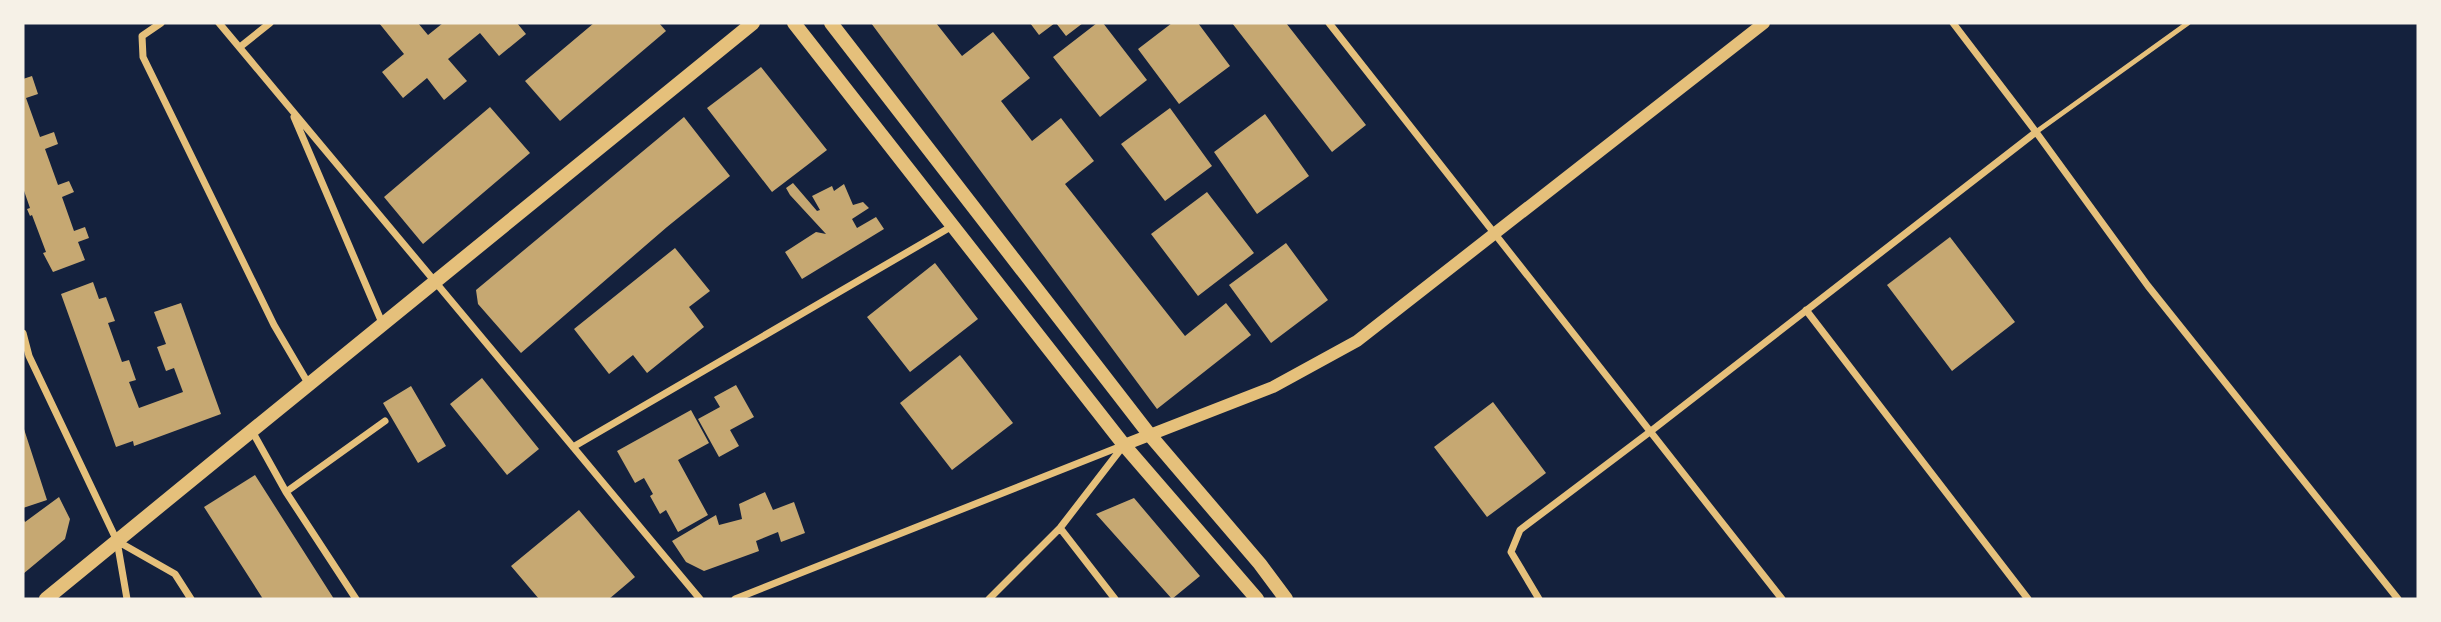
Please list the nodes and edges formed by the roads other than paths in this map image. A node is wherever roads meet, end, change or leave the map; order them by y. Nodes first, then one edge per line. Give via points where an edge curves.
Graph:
1 (161, 23) edge
2 (219, 23) edge
3 (270, 23) edge
4 (753, 23) edge
5 (794, 23) edge
6 (831, 23) edge
7 (1329, 23) edge
8 (1764, 23) edge
9 (1953, 23) edge
10 (2188, 23) edge
11 (240, 47) junction
12 (290, 107) junction
13 (2036, 132) junction
14 (954, 225) junction
15 (1494, 234) junction
16 (436, 282) junction
17 (1806, 310) junction
18 (384, 326) junction
19 (23, 333) edge
20 (308, 383) junction
21 (385, 421) dead end
22 (252, 430) junction
23 (1651, 431) junction
24 (1149, 434) junction
25 (1124, 444) junction
26 (573, 447) junction
27 (286, 492) junction
28 (1060, 528) junction
29 (117, 541) junction
30 (1253, 598) edge
31 (46, 599) edge
32 (127, 599) edge
33 (191, 599) edge
34 (356, 599) edge
35 (700, 599) edge
36 (735, 599) edge
37 (989, 599) edge
38 (1115, 599) edge
39 (1286, 599) edge
40 (1539, 599) edge
41 (1782, 599) edge
42 (2028, 599) edge
43 (2398, 599) edge

1 - 20 street via 142,36 143,57 274,325
2 - 11 street
3 - 11 street
4 - 16 main road
5 - 14 main road
6 - 24 main road
7 - 15 street
8 - 15 street
9 - 13 street
10 - 13 lane
11 - 12 street
12 - 16 street
12 - 18 street
13 - 17 street
13 - 43 street via 2148,286
14 - 25 main road
14 - 26 street
15 - 23 street
15 - 24 street via 1357,341 1273,387
16 - 18 main road
16 - 26 street
17 - 23 street
17 - 42 street
18 - 20 main road
19 - 29 street via 29,356
20 - 22 main road
21 - 27 street
22 - 27 street
22 - 29 main road
23 - 40 street via 1520,530 1511,552
23 - 41 street
24 - 25 street
24 - 39 main road
25 - 28 street
25 - 30 main road
25 - 36 street
26 - 35 street
27 - 34 street
28 - 37 street
28 - 38 street
29 - 31 main road
29 - 32 street
29 - 33 street via 175,574

